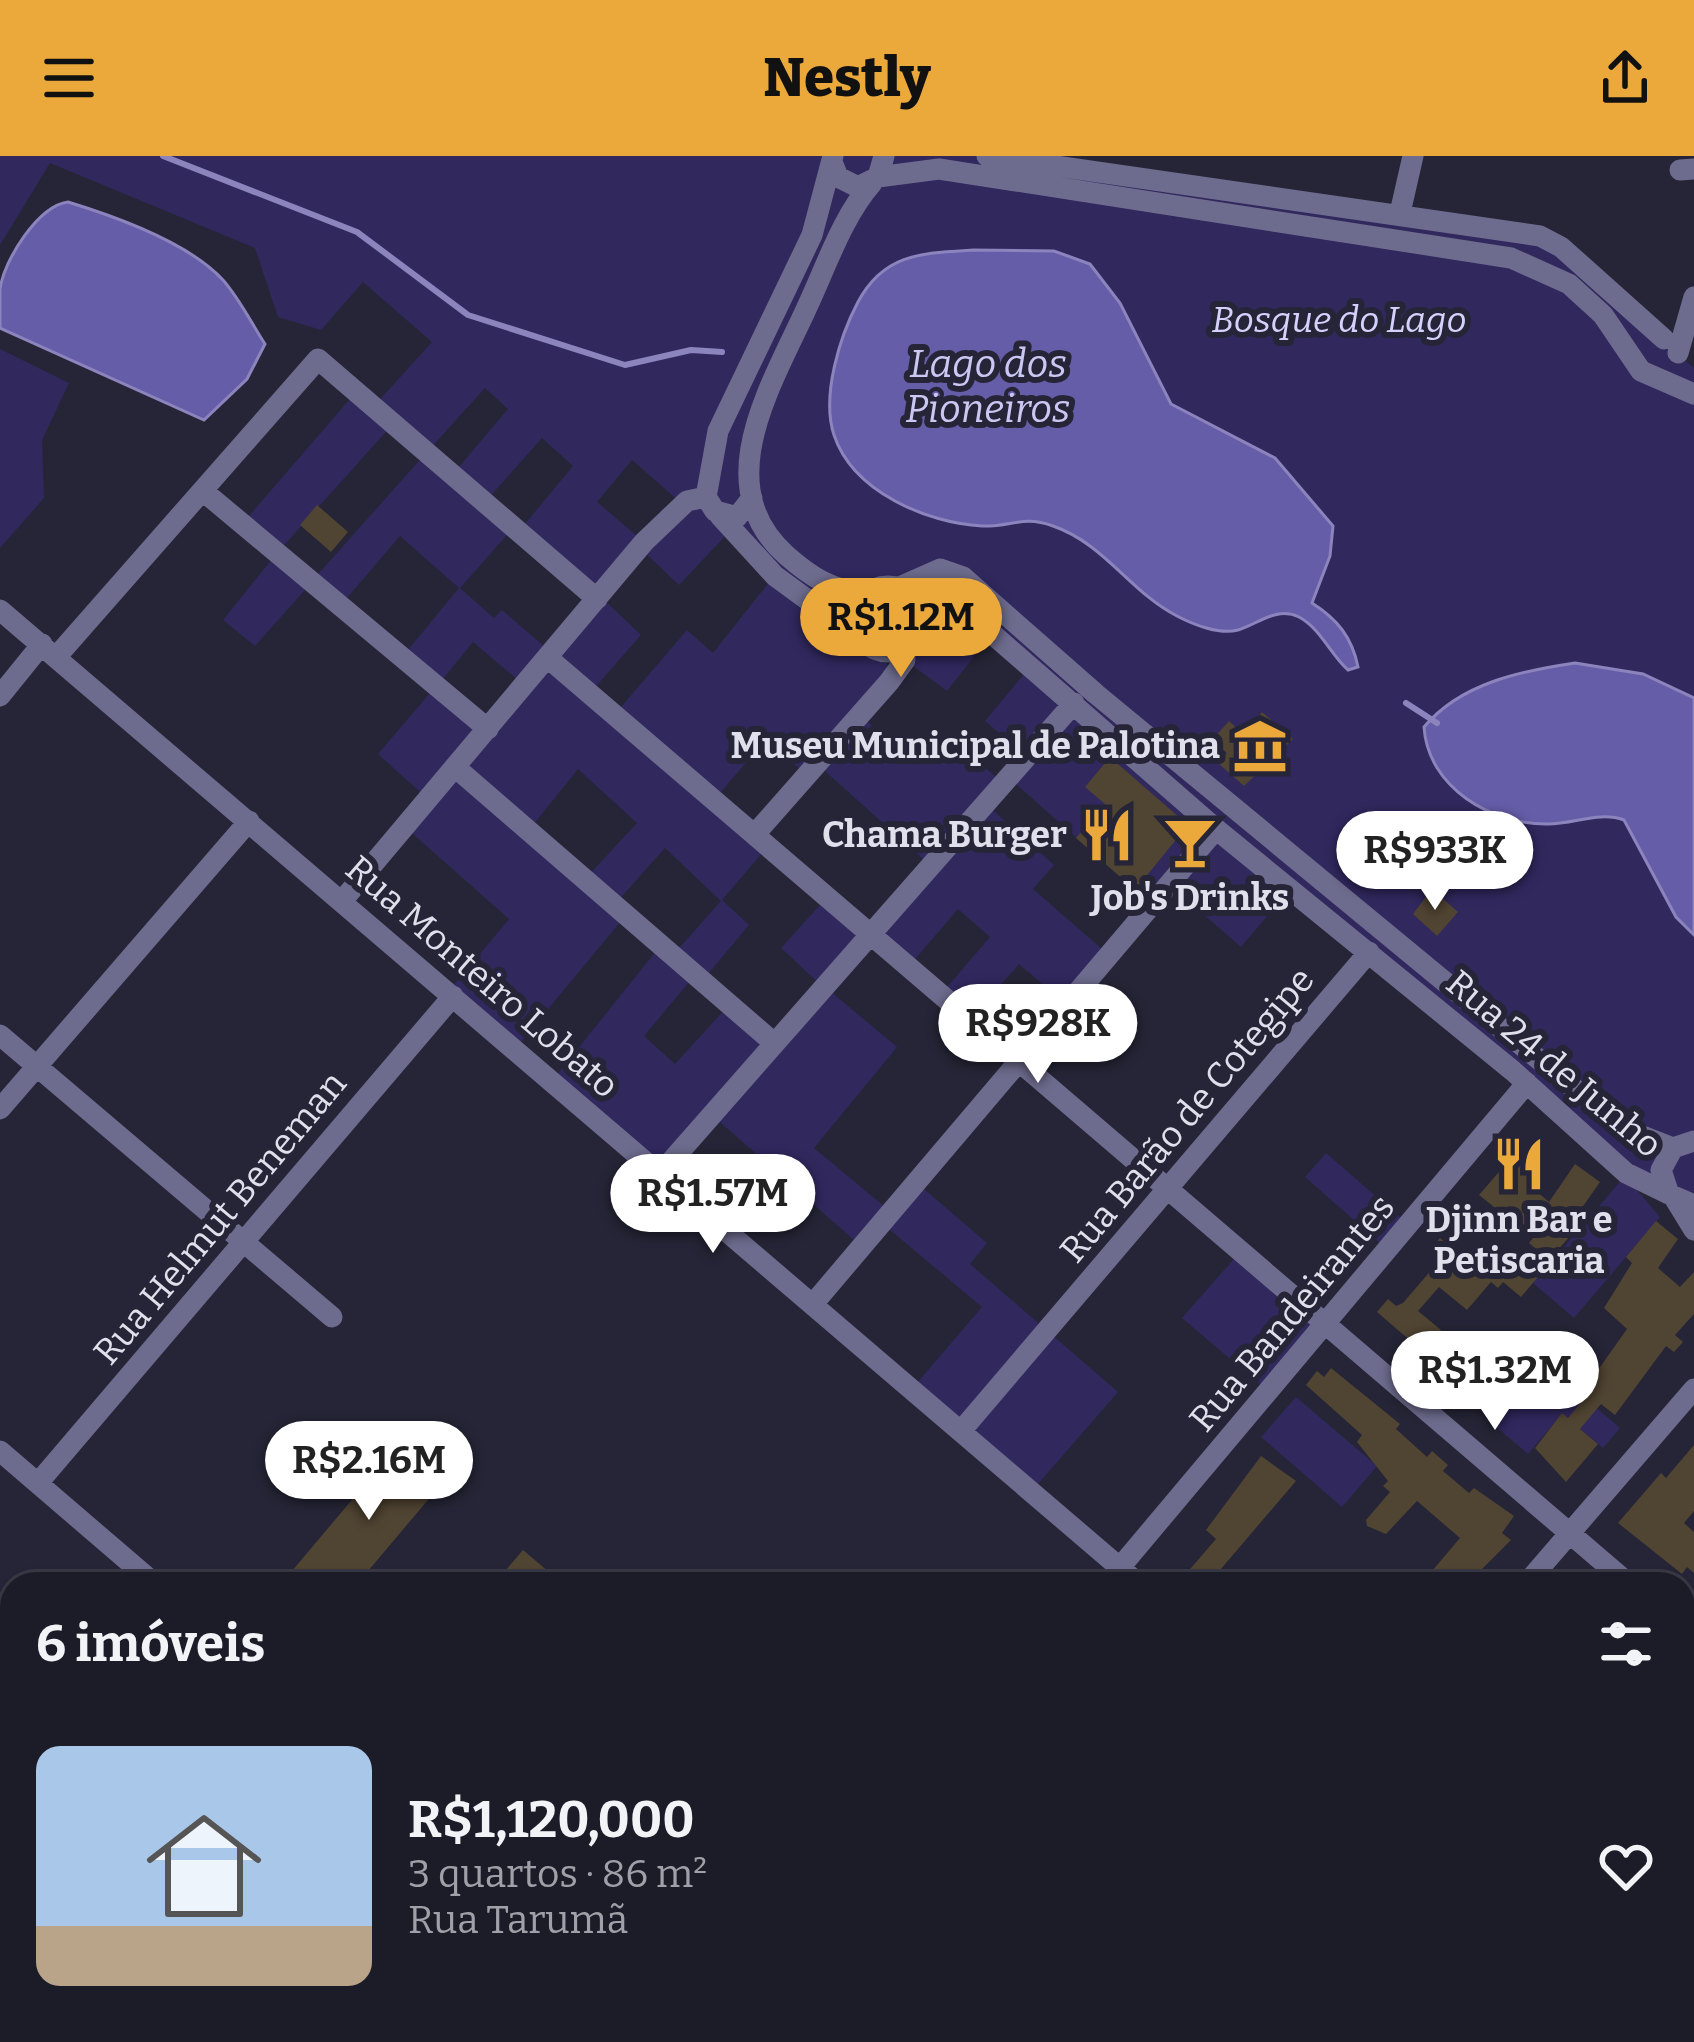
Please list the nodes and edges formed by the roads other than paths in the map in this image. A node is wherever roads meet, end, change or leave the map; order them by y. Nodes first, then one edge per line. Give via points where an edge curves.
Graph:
1 (987, 156) edge
2 (1413, 156) edge
3 (832, 159) edge
4 (1100, 164) edge
5 (878, 172) edge
6 (1400, 213) junction
7 (1694, 297) edge
8 (1677, 351) edge
9 (1634, 361) junction
10 (1653, 375) junction
11 (1694, 394) edge
12 (748, 488) junction
13 (708, 490) junction
14 (202, 491) junction
15 (720, 516) junction
16 (897, 588) junction
17 (866, 594) junction
18 (597, 599) junction
19 (0, 610) edge
20 (920, 628) junction
21 (868, 645) junction
22 (905, 647) junction
23 (50, 650) junction
24 (548, 658) junction
25 (889, 682) junction
26 (0, 696) edge
27 (1074, 703) junction
28 (488, 729) junction
29 (455, 767) junction
30 (249, 820) junction
31 (1216, 829) junction
32 (755, 833) junction
33 (342, 901) junction
34 (871, 933) junction
35 (1369, 952) junction
36 (453, 996) junction
37 (0, 1035) edge
38 (774, 1043) junction
39 (1022, 1061) junction
40 (37, 1066) junction
41 (1527, 1083) junction
42 (0, 1109) edge
43 (1683, 1144) edge
44 (660, 1174) junction
45 (1166, 1190) junction
46 (1679, 1199) edge
47 (1694, 1230) edge
48 (244, 1242) junction
49 (813, 1304) junction
50 (332, 1317) dead end
51 (1325, 1324) junction
52 (1694, 1389) edge
53 (961, 1431) junction
54 (0, 1451) edge
55 (38, 1483) junction
56 (1569, 1534) junction
57 (141, 1572) edge
58 (1109, 1572) edge
59 (1116, 1572) edge
60 (1536, 1572) edge
61 (1615, 1572) edge

1 - 4 street
2 - 6 street
3 - 5 street via 850,185
3 - 13 street via 812,235 718,431
4 - 6 street
5 - 9 street via 939,169 1494,253 1569,284
5 - 12 street via 770,391 752,436
6 - 8 street via 1540,236
7 - 8 street
8 - 9 street via 1643,338
8 - 10 street
9 - 10 street
10 - 11 street
12 - 13 street via 723,472
12 - 15 street via 737,517
12 - 17 street via 767,534 813,578
13 - 15 street
13 - 18 street via 677,509
14 - 18 street via 318,359
14 - 23 street
14 - 28 street
15 - 21 street via 775,576
16 - 17 street
16 - 20 street via 916,603
16 - 43 street via 940,569 963,577 1622,1128
17 - 21 street via 854,620
18 - 24 street
19 - 23 street, Rua Monteiro Lobato
20 - 22 street
20 - 27 street, Rua 24 de Junho via 959,608
21 - 22 street
21 - 25 street via 888,666
22 - 25 street
23 - 26 street
23 - 30 street, Rua Monteiro Lobato
24 - 28 street
24 - 32 street
25 - 32 street
27 - 31 street, Rua 24 de Junho
27 - 34 street
28 - 29 street
29 - 33 street
29 - 38 street
30 - 33 street, Rua Monteiro Lobato
30 - 40 street
31 - 35 street, Rua 24 de Junho
31 - 39 street
32 - 34 street
33 - 36 street, Rua Monteiro Lobato
34 - 38 street
34 - 39 street
35 - 41 street, Rua 24 de Junho
35 - 45 street, Rua Barão de Cotegipe
36 - 44 street, Rua Monteiro Lobato
36 - 48 street, Rua Helmut Beneman
37 - 40 street
38 - 44 street
39 - 45 street
39 - 49 street
40 - 42 street
40 - 48 street
41 - 46 street, Rua 24 de Junho via 1626,1173
41 - 51 street, Rua Bandeirantes
43 - 46 street via 1661,1170
44 - 49 street, Rua Monteiro Lobato
45 - 51 street
45 - 53 street, Rua Barão de Cotegipe
46 - 47 street, Rua 24 de Junho
48 - 50 street
48 - 55 street, Rua Helmut Beneman
49 - 53 street, Rua Monteiro Lobato
51 - 56 street
51 - 59 street, Rua Bandeirantes
52 - 56 street
53 - 58 street, Rua Monteiro Lobato
54 - 55 street
55 - 57 street
56 - 60 street
56 - 61 street

